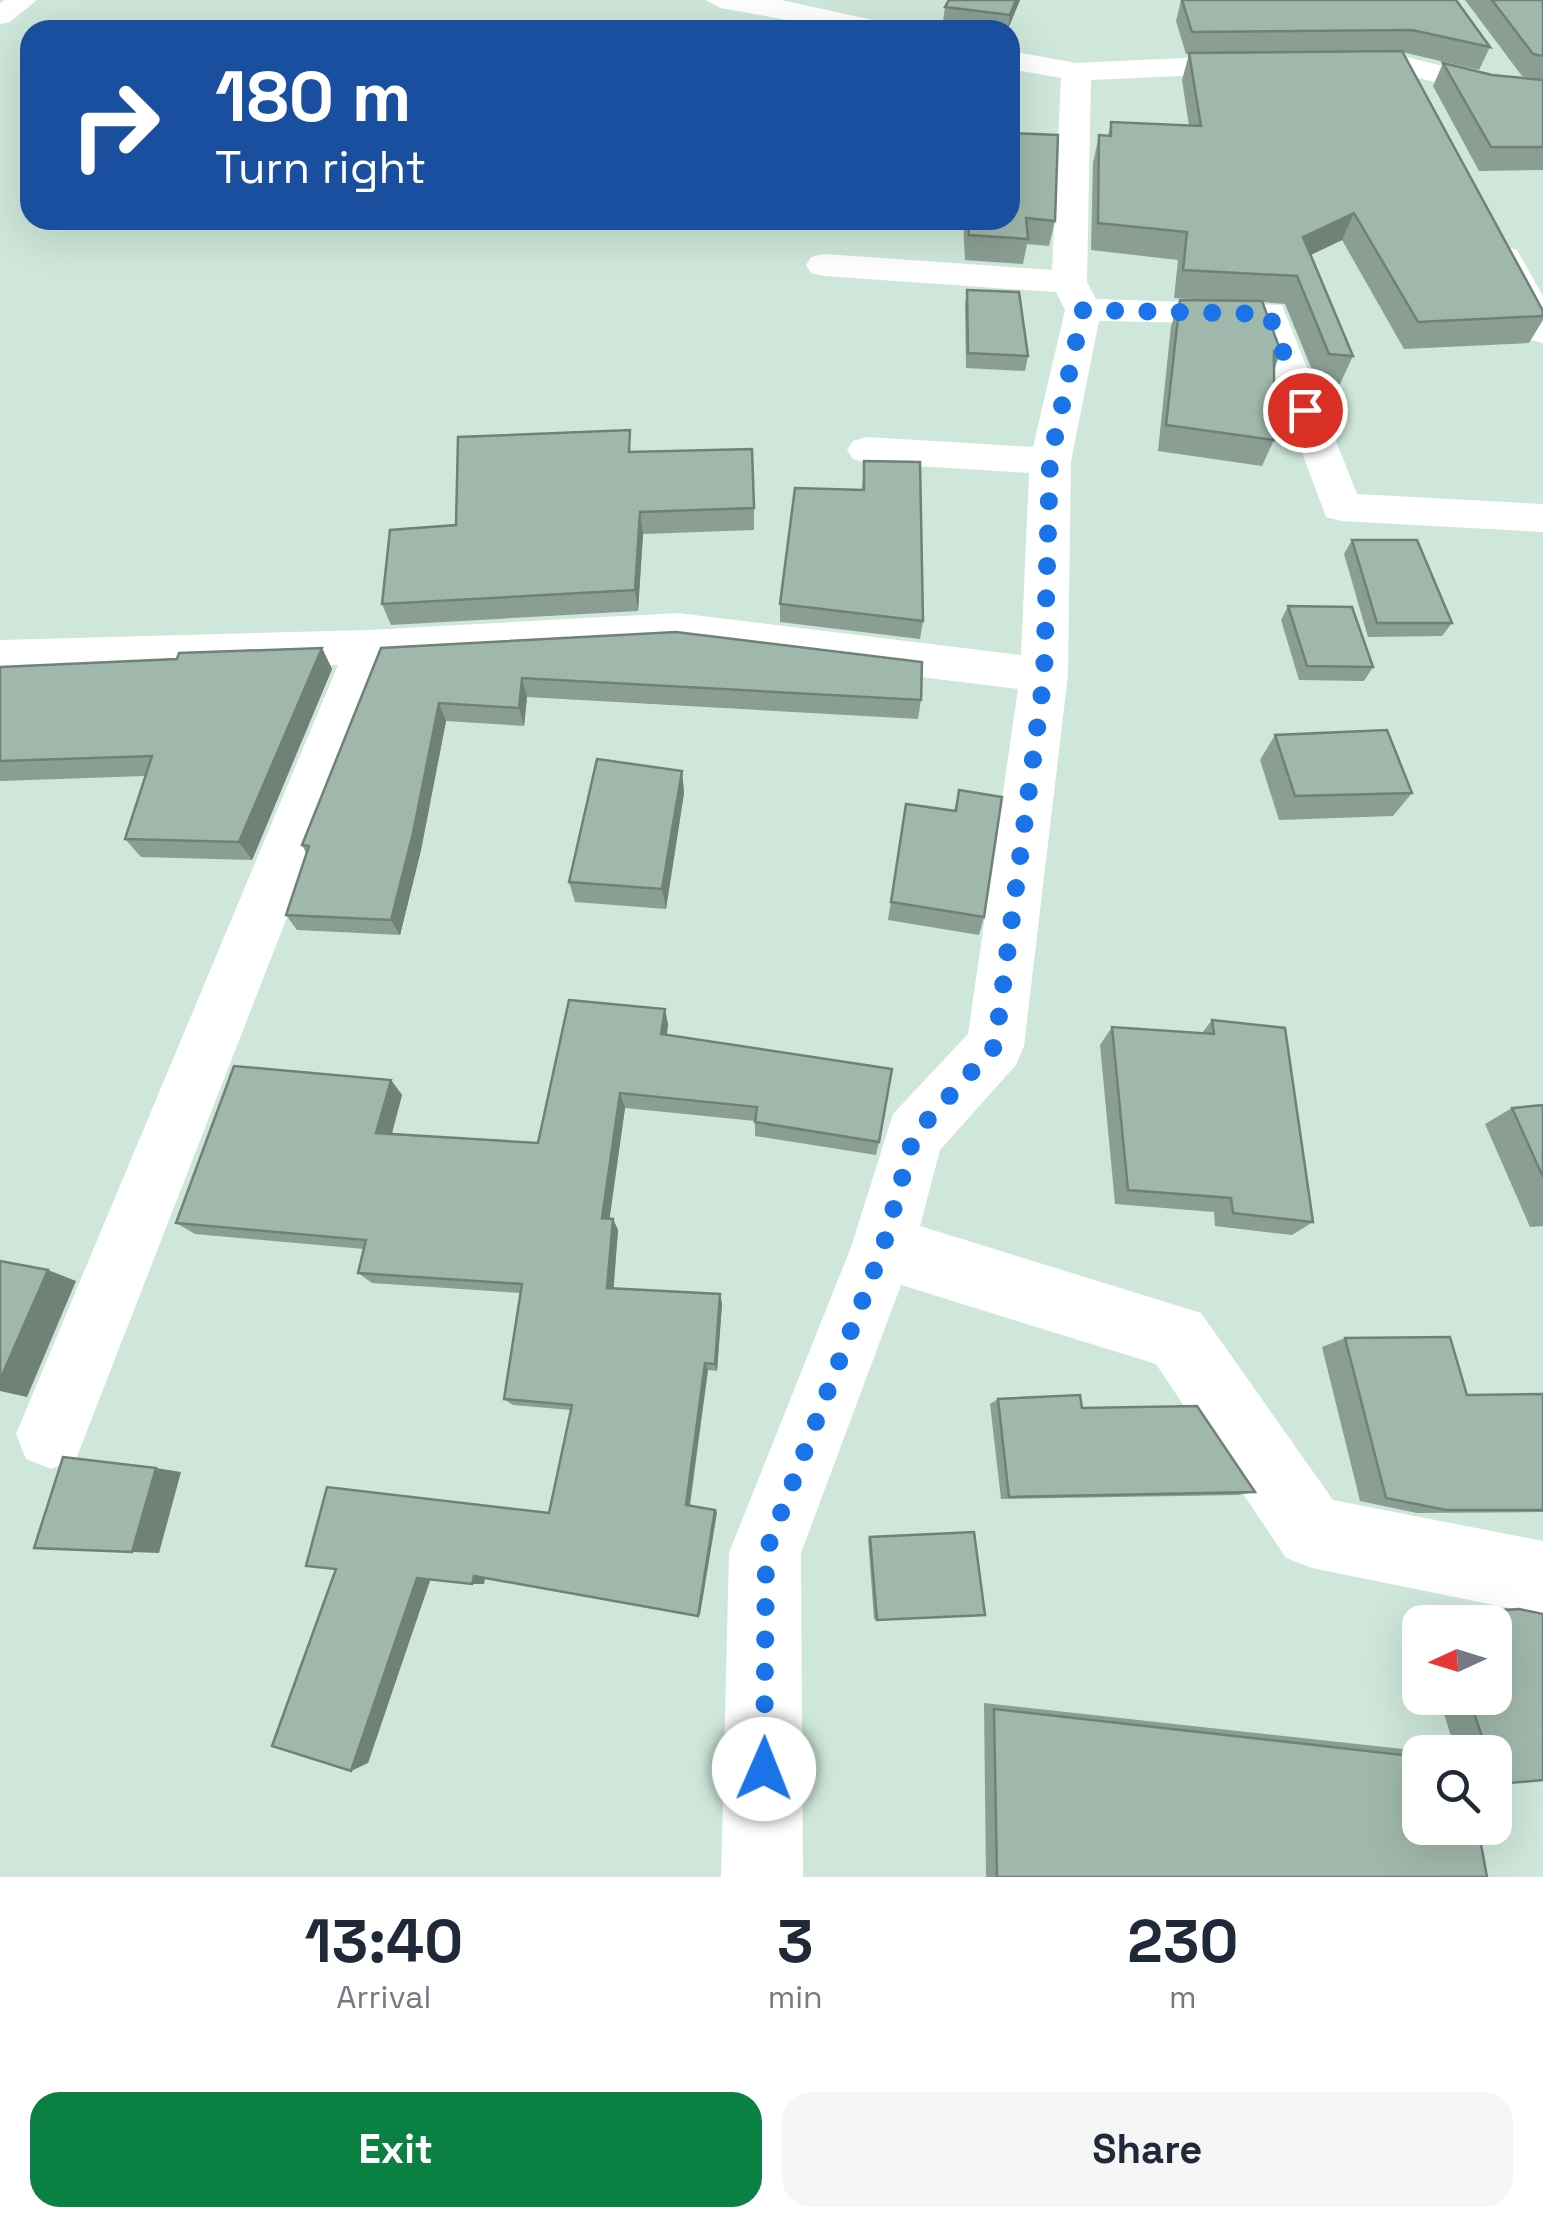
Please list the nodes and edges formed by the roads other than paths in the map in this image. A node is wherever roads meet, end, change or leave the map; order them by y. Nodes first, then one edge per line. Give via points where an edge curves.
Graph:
1 (22, 0) edge
2 (720, 0) edge
3 (0, 16) edge
4 (838, 20) edge
5 (1489, 57) edge
6 (1020, 62) edge
7 (1402, 65) junction
8 (1076, 72) junction
9 (1510, 85) junction
10 (1543, 92) edge
11 (1421, 99) edge
12 (1494, 236) edge
13 (824, 265) dead end
14 (1076, 296) junction
15 (1543, 332) edge
16 (868, 450) dead end
17 (1050, 460) junction
18 (1543, 518) edge
19 (369, 647) junction
20 (0, 657) edge
21 (1044, 676) junction
22 (883, 1247) junction
23 (50, 1434) dead end
24 (1543, 1578) edge
25 (762, 1877) edge

1 - 3 street
2 - 4 street
5 - 9 street
6 - 8 street
7 - 8 street
7 - 9 street via 1482,85
7 - 11 street
8 - 14 street
9 - 10 street
12 - 15 street
13 - 14 street
14 - 17 street
14 - 18 street via 1269,314 1341,506
16 - 17 street
17 - 21 street
19 - 20 street
19 - 21 street via 678,630
19 - 23 street
21 - 22 street via 995,1046 914,1135
22 - 24 street via 1177,1336 1312,1532
22 - 25 street via 766,1552

